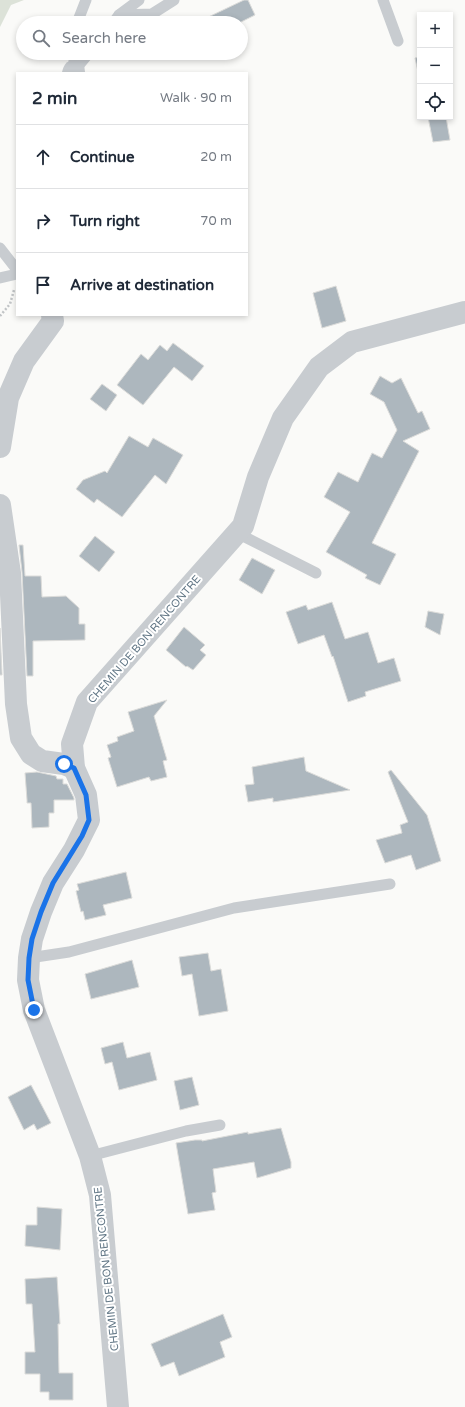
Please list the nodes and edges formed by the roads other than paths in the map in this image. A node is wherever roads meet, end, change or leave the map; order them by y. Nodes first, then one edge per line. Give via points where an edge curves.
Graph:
1 (86, 0) edge
2 (139, 0) edge
3 (174, 0) edge
4 (383, 0) edge
5 (80, 16) edge
6 (120, 16) edge
7 (138, 16) edge
8 (398, 41) dead end
9 (0, 248) edge
10 (16, 269) edge
11 (16, 274) edge
12 (0, 278) edge
13 (465, 312) edge
14 (52, 316) edge
15 (0, 447) edge
16 (0, 505) edge
17 (237, 533) junction
18 (316, 573) dead end
19 (74, 768) junction
20 (390, 884) dead end
21 (29, 958) junction
22 (220, 1125) dead end
23 (90, 1156) junction
24 (118, 1407) edge

1 - 5 lane
2 - 6 lane
3 - 7 lane via 152,14
4 - 8 lane
9 - 10 lane
11 - 12 lane
13 - 17 street, CHEMIN DE BON RENCONTRE via 352,342 319,367 283,418 258,477 243,526
14 - 15 street via 53,321 24,361 8,398
16 - 19 street via 10,573 16,704 21,738 31,754 42,761
17 - 18 lane
17 - 19 street, CHEMIN DE BON RENCONTRE via 87,702 72,744
19 - 21 street, CHEMIN DE BON RENCONTRE via 86,795 89,820 53,883 36,926
20 - 21 lane via 234,908 69,952
21 - 23 street, CHEMIN DE BON RENCONTRE via 28,980 34,1010
22 - 23 lane via 186,1131
23 - 24 street, CHEMIN DE BON RENCONTRE via 100,1195

